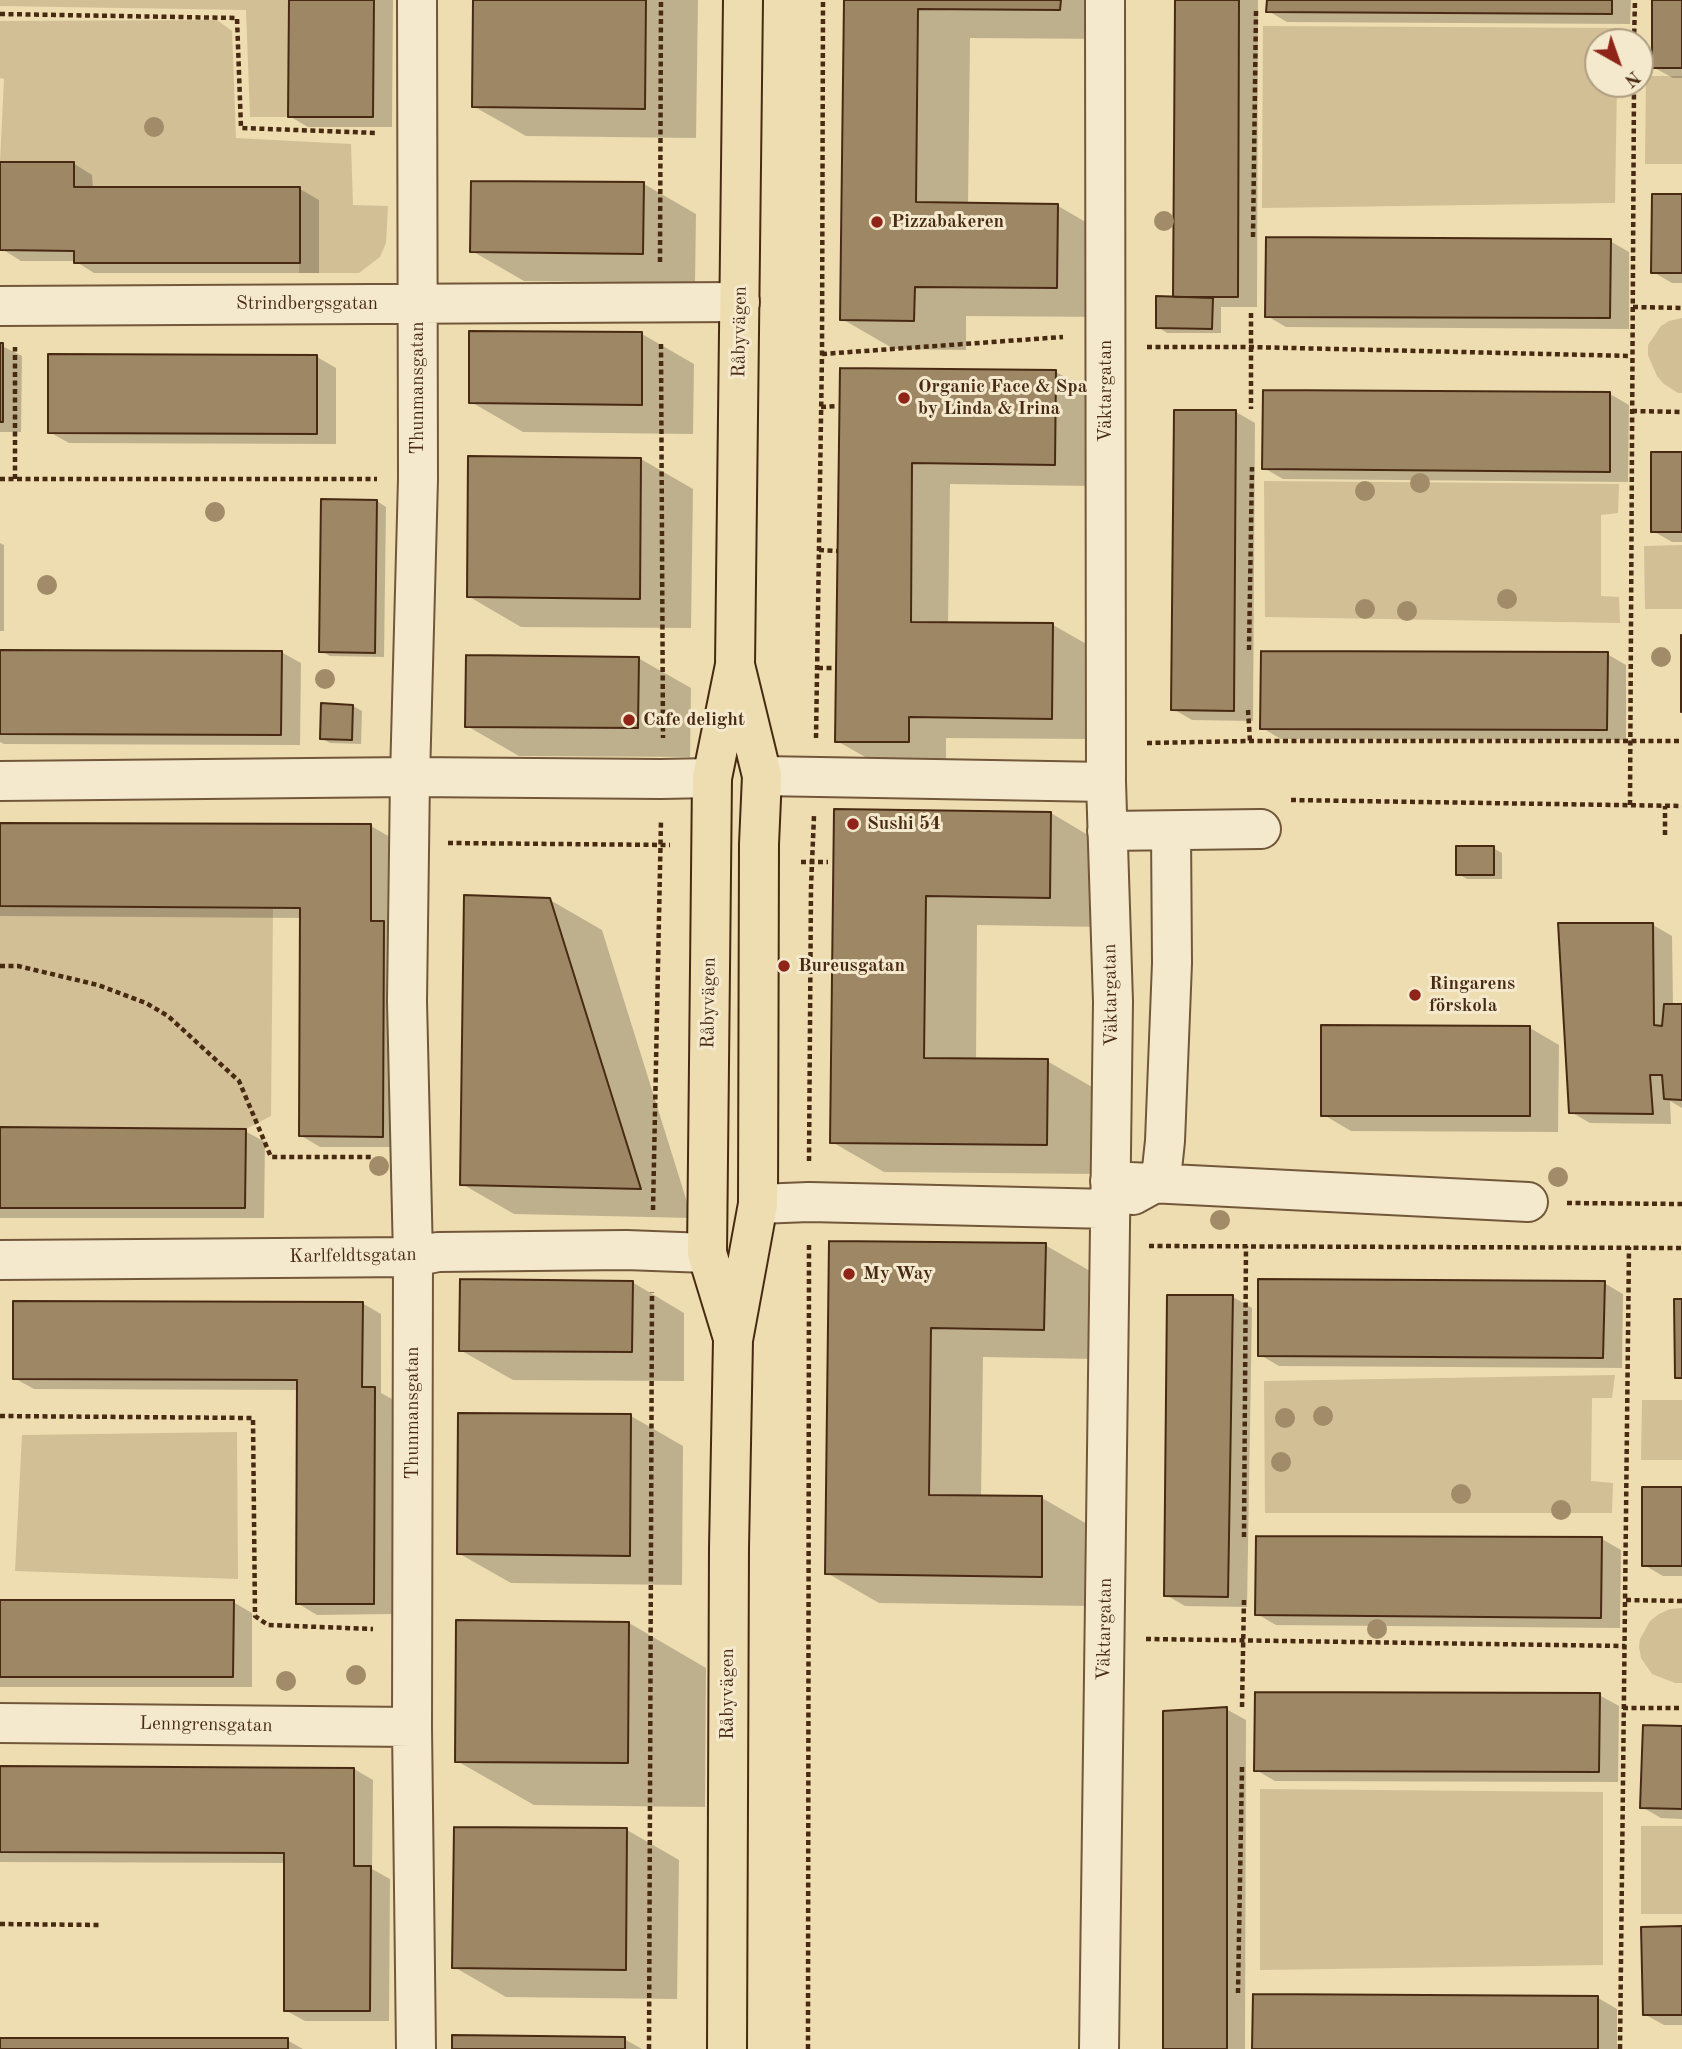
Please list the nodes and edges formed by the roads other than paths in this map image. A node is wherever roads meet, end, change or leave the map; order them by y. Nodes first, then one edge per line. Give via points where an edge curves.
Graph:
1 (417, 0) edge
2 (743, 0) edge
3 (1105, 0) edge
4 (740, 302) junction
5 (418, 304) junction
6 (7, 306) edge
7 (735, 665) junction
8 (762, 776) junction
9 (410, 777) junction
10 (712, 778) junction
11 (0, 781) edge
12 (1107, 782) junction
13 (1272, 814) road end
14 (1107, 831) junction
15 (1171, 831) junction
16 (1153, 1184) junction
17 (1110, 1195) junction
18 (1528, 1202) road end
19 (758, 1204) junction
20 (707, 1253) junction
21 (413, 1257) junction
22 (0, 1260) edge
23 (733, 1340) junction
24 (0, 1723) edge
25 (412, 1727) junction
26 (416, 2049) edge
27 (727, 2049) edge
28 (1099, 2049) edge

1 - 5 street, Thunmansgatan
2 - 4 main road, Råbyvägen
3 - 12 street, Väktargatan
4 - 5 street, Strindbergsgatan
4 - 7 main road, Råbyvägen
5 - 6 street, Strindbergsgatan
5 - 9 street, Thunmansgatan
7 - 8 main road, Råbyvägen
7 - 10 main road, Råbyvägen
8 - 12 street
8 - 19 main road, Råbyvägen
9 - 10 street
9 - 11 street
9 - 21 street, Thunmansgatan via 407,1002
10 - 20 main road, Råbyvägen
12 - 14 street, Väktargatan
13 - 15 street
14 - 15 street
14 - 17 street, Väktargatan via 1113,1002
15 - 16 street via 1172,962 1165,1141 1162,1169
16 - 17 street
16 - 18 street
17 - 19 street
17 - 28 street, Väktargatan
19 - 23 main road, Råbyvägen
20 - 21 street, Karlfeldtsgatan via 438,1252
20 - 23 main road, Råbyvägen
21 - 22 street, Karlfeldtsgatan
21 - 25 street, Thunmansgatan
23 - 27 main road, Råbyvägen
24 - 25 street, Lenngrensgatan
25 - 26 street, Thunmansgatan

